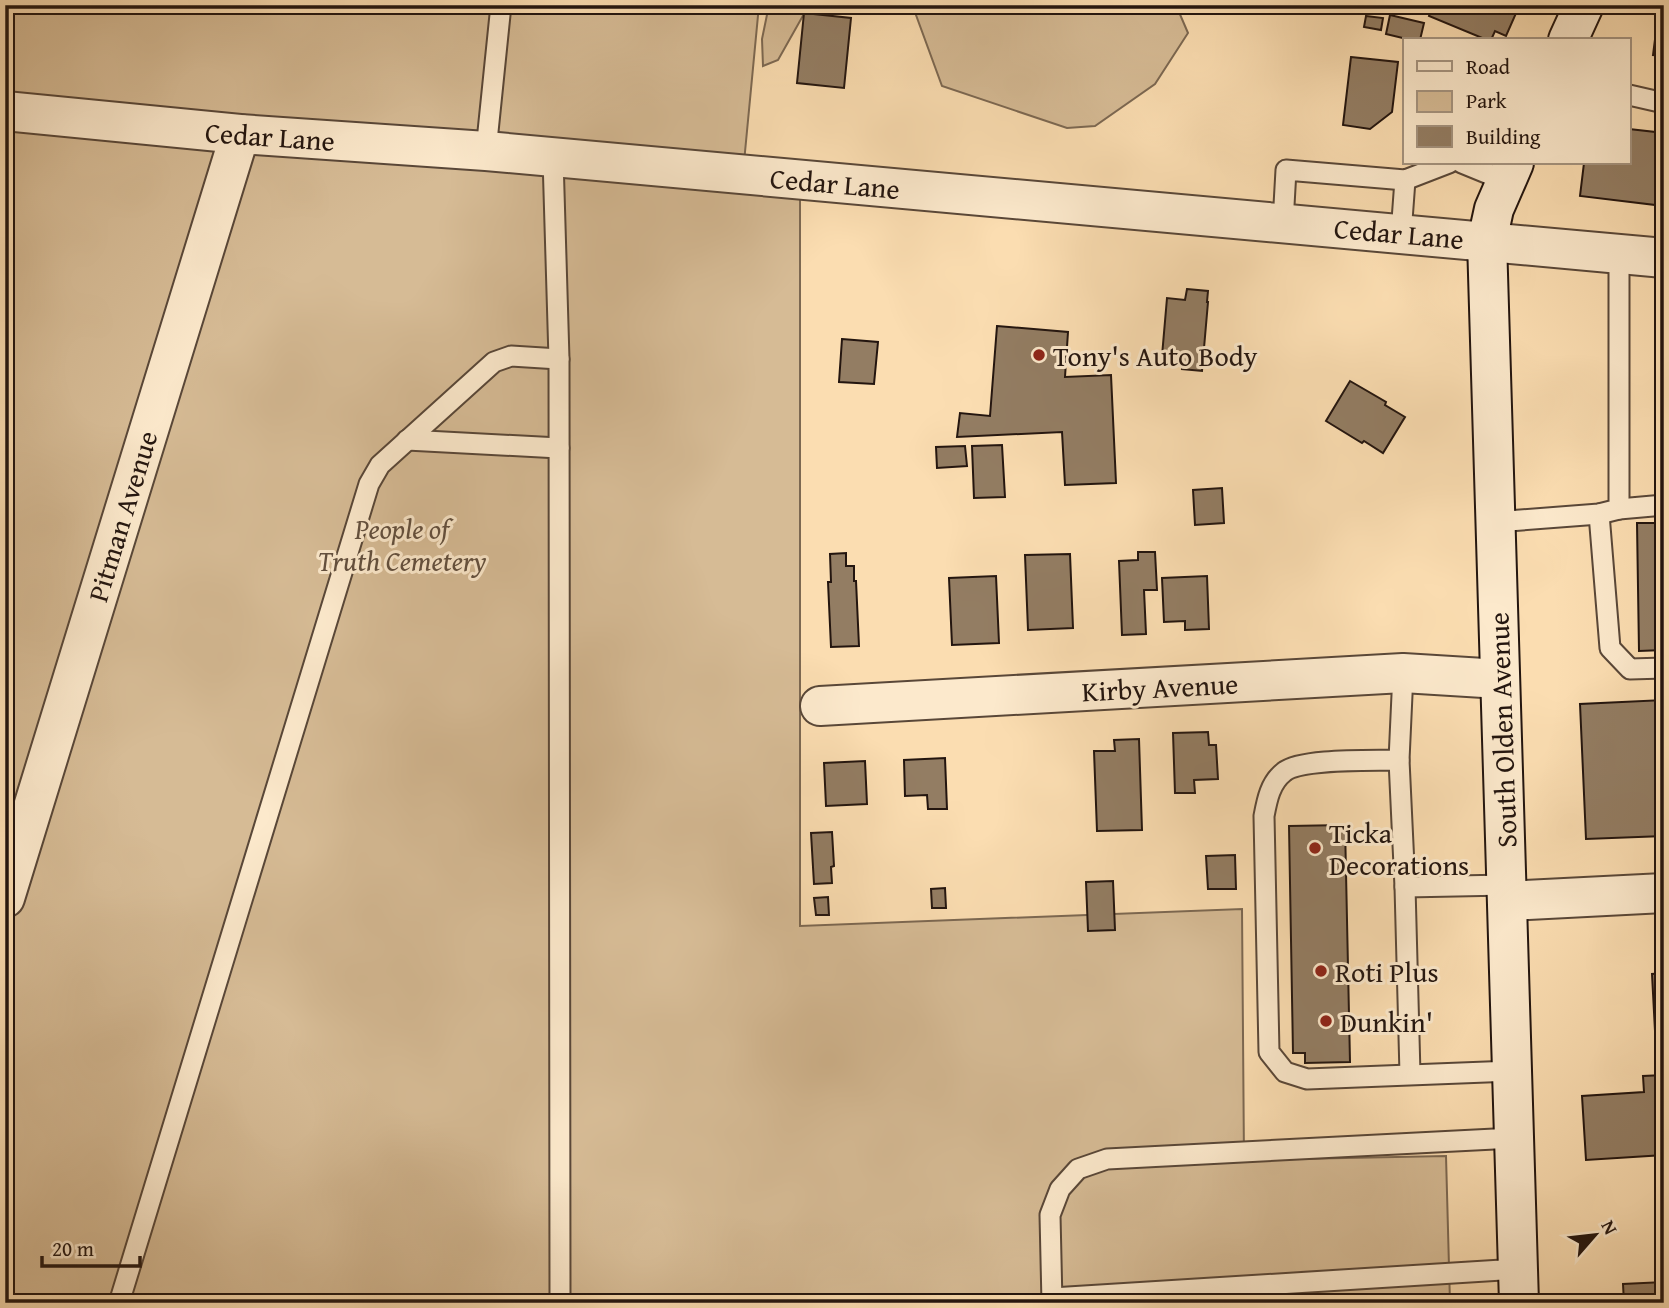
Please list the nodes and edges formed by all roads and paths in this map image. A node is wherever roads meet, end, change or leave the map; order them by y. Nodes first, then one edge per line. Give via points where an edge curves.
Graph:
1 (501, 5) edge
2 (1584, 5) edge
3 (1569, 38) edge
4 (1630, 95) edge
5 (1664, 103) edge
6 (5, 111) edge
7 (240, 134) junction
8 (486, 151) junction
9 (553, 158) junction
10 (1446, 164) edge
11 (1467, 164) edge
12 (1510, 172) edge
13 (1405, 180) junction
14 (1283, 223) junction
15 (1401, 233) junction
16 (1487, 241) junction
17 (1619, 254) junction
18 (1664, 258) edge
19 (559, 359) junction
20 (407, 440) junction
21 (559, 448) junction
22 (1664, 505) edge
23 (1619, 509) junction
24 (1599, 514) junction
25 (1495, 522) junction
26 (1664, 668) edge
27 (1403, 673) junction
28 (1500, 679) junction
29 (820, 706) dead end
30 (1399, 760) junction
31 (1405, 887) junction
32 (1507, 893) junction
33 (1664, 893) edge
34 (5, 898) edge
35 (1512, 1071) junction
36 (1410, 1074) junction
37 (1514, 1138) junction
38 (1519, 1286) edge
39 (1052, 1300) edge
40 (119, 1303) edge
41 (560, 1303) edge

1 - 8 lane
2 - 3 street
4 - 5 lane
6 - 7 street, Cedar Lane
7 - 8 street, Cedar Lane
7 - 34 street, Pitman Avenue
8 - 9 street, Cedar Lane
9 - 14 street, Cedar Lane
9 - 19 lane
10 - 13 lane
11 - 12 lane
12 - 16 street, South Olden Avenue
13 - 14 lane via 1286,170
13 - 15 lane
14 - 15 street, Cedar Lane
15 - 16 street, Cedar Lane
16 - 17 street, Cedar Lane
16 - 25 street, South Olden Avenue
17 - 18 street, Cedar Lane
17 - 23 lane
19 - 20 lane via 511,356 494,362
19 - 21 lane
20 - 21 lane
20 - 40 lane via 369,484
21 - 41 lane
22 - 23 lane
23 - 24 lane
24 - 25 lane
24 - 26 lane via 1609,648 1630,669
25 - 28 street, South Olden Avenue
27 - 28 street, Kirby Avenue
27 - 29 street, Kirby Avenue
27 - 30 lane
28 - 32 street, South Olden Avenue
30 - 31 lane
30 - 36 lane via 1310,763 1284,771 1269,790 1264,816 1269,1052 1285,1072 1307,1079
31 - 32 lane
31 - 36 lane
32 - 33 street
32 - 35 street, South Olden Avenue
35 - 36 lane
35 - 37 street, South Olden Avenue
37 - 38 street, South Olden Avenue
37 - 39 lane via 1107,1159 1078,1169 1060,1189 1050,1214
38 - 39 lane

